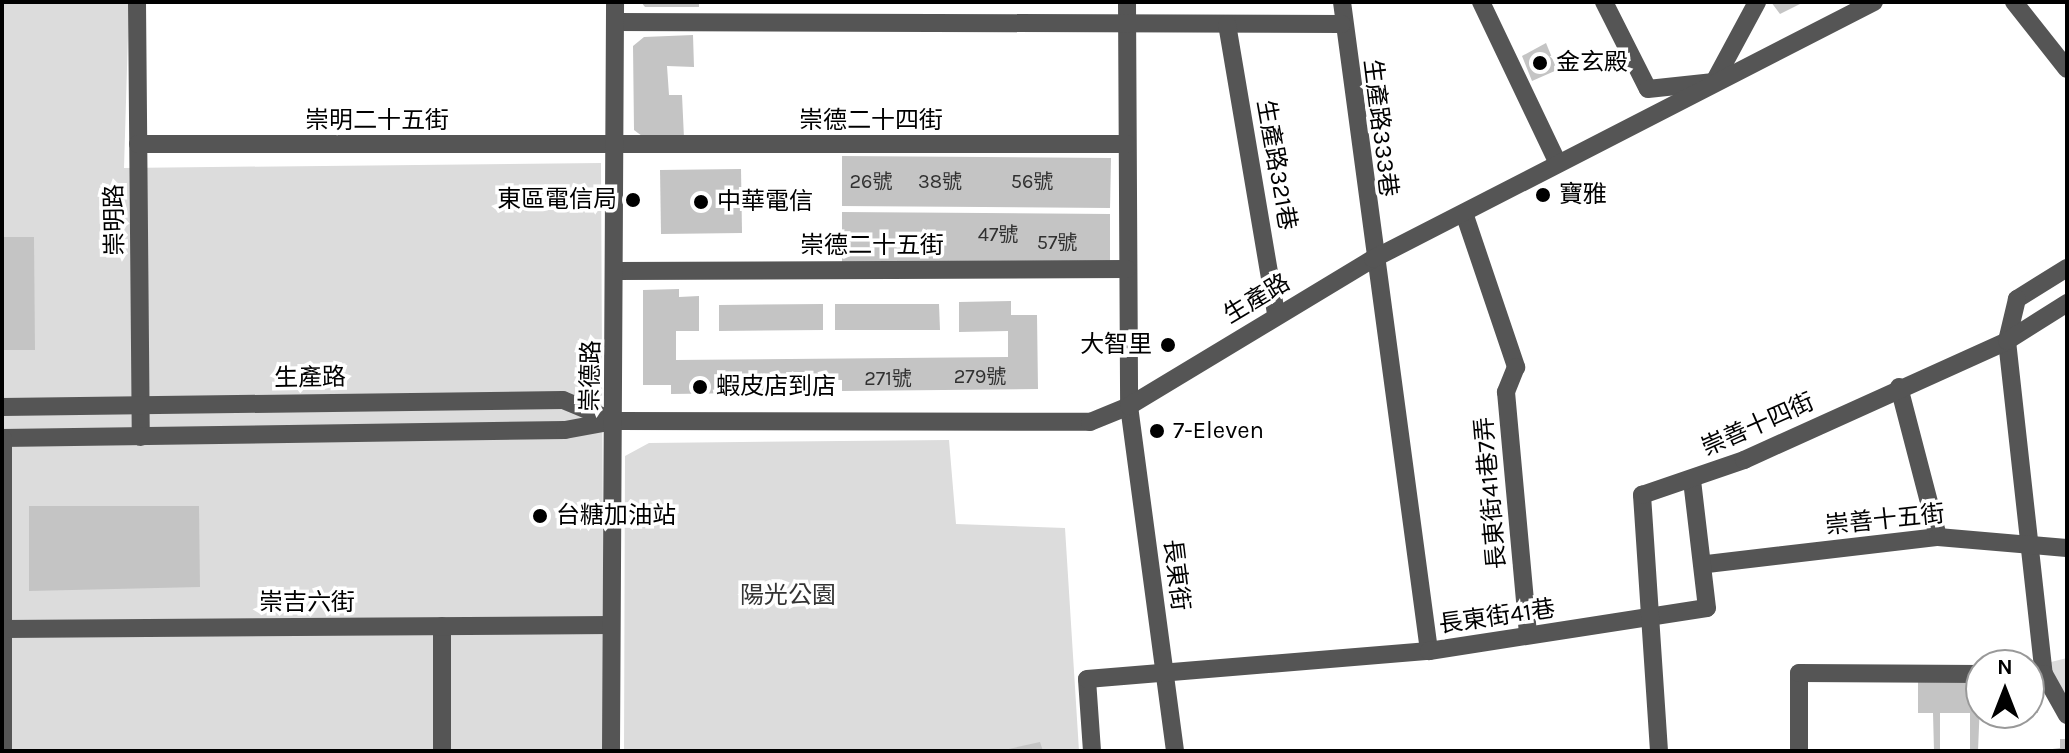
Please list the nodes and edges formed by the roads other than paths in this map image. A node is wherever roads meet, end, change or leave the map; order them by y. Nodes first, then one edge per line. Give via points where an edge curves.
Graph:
1 (137, 2) edge
2 (615, 2) edge
3 (1342, 2) edge
4 (1481, 2) edge
5 (1604, 2) edge
6 (1757, 2) edge
7 (1874, 2) edge
8 (2014, 2) edge
9 (1127, 11) edge
10 (615, 22) junction
11 (1227, 24) junction
12 (1342, 24) junction
13 (2067, 69) edge
14 (1714, 82) junction
15 (138, 144) junction
16 (1127, 144) junction
17 (616, 146) junction
18 (1557, 161) junction
19 (1464, 213) junction
20 (1373, 259) junction
21 (1127, 269) junction
22 (616, 271) junction
23 (2060, 272) edge
24 (2067, 292) edge
25 (2067, 303) edge
26 (1276, 315) junction
27 (2007, 341) junction
28 (1899, 387) junction
29 (141, 404) junction
30 (1129, 406) junction
31 (2, 407) edge
32 (614, 421) junction
33 (141, 437) junction
34 (2, 438) edge
35 (1692, 480) junction
36 (1938, 537) junction
37 (2034, 544) junction
38 (2067, 548) edge
39 (1707, 564) junction
40 (1648, 622) junction
41 (611, 625) junction
42 (442, 626) junction
43 (3, 629) edge
44 (1528, 635) junction
45 (2036, 649) edge
46 (1429, 651) junction
47 (1965, 674) edge
48 (1164, 675) junction
49 (2045, 686) edge
50 (2067, 715) edge
51 (3, 751) edge
52 (442, 751) edge
53 (611, 751) edge
54 (1092, 751) edge
55 (1175, 751) edge
56 (1659, 751) edge
57 (1799, 751) edge

1 - 15 street, 崇明路
2 - 10 street, 崇德路
3 - 12 street, 生產路333巷
4 - 18 street
5 - 14 street via 1648,89
6 - 14 street
7 - 14 street, 生產路
8 - 13 street
9 - 10 street
9 - 11 street
9 - 16 street, 長東街
10 - 17 street, 崇德路
11 - 12 street
11 - 26 street, 生產路321巷
12 - 20 street, 生產路333巷
14 - 18 street, 生產路
15 - 17 street, 崇明二十五街
15 - 29 street, 崇明路
16 - 17 street, 崇德二十四街
16 - 21 street, 長東街
17 - 22 street, 崇德路
18 - 19 street, 生產路
19 - 20 street, 生產路
19 - 44 street, 長東街41巷7弄 via 1516,367 1506,392
20 - 26 street, 生產路
20 - 46 street, 生產路333巷
21 - 22 street, 崇德二十五街
21 - 30 street, 長東街
22 - 32 street, 崇德路
23 - 24 street
23 - 27 street via 2017,299
25 - 27 street, 崇善十四街
26 - 30 street, 生產路
27 - 28 street, 崇善十四街
27 - 37 street
28 - 35 street, 崇善十四街
28 - 36 street
29 - 31 street, 生產路
29 - 32 street, 生產路 via 563,400
29 - 33 street, 崇明路
30 - 32 street, 生產路 via 1090,422
30 - 48 street, 長東街
32 - 33 street, 生產路 via 565,430
32 - 41 street, 崇德路
33 - 34 street, 生產路
34 - 43 street
35 - 39 street, 長東街41巷
35 - 40 street, 崇善十四街 via 1642,495
36 - 37 street, 崇善十五街
36 - 39 street, 崇善十五街
37 - 38 street, 崇善十五街
37 - 45 street
39 - 40 street, 長東街41巷 via 1707,608
40 - 44 street, 長東街41巷
40 - 56 street
41 - 42 street, 崇吉六街
41 - 53 street, 崇德路
42 - 43 street, 崇吉六街
42 - 52 street
43 - 51 street
44 - 46 street, 長東街41巷
46 - 48 street, 長東街41巷
47 - 57 street via 1799,673
48 - 54 street, 長東街41巷 via 1087,679
48 - 55 street, 長東街
49 - 50 street

